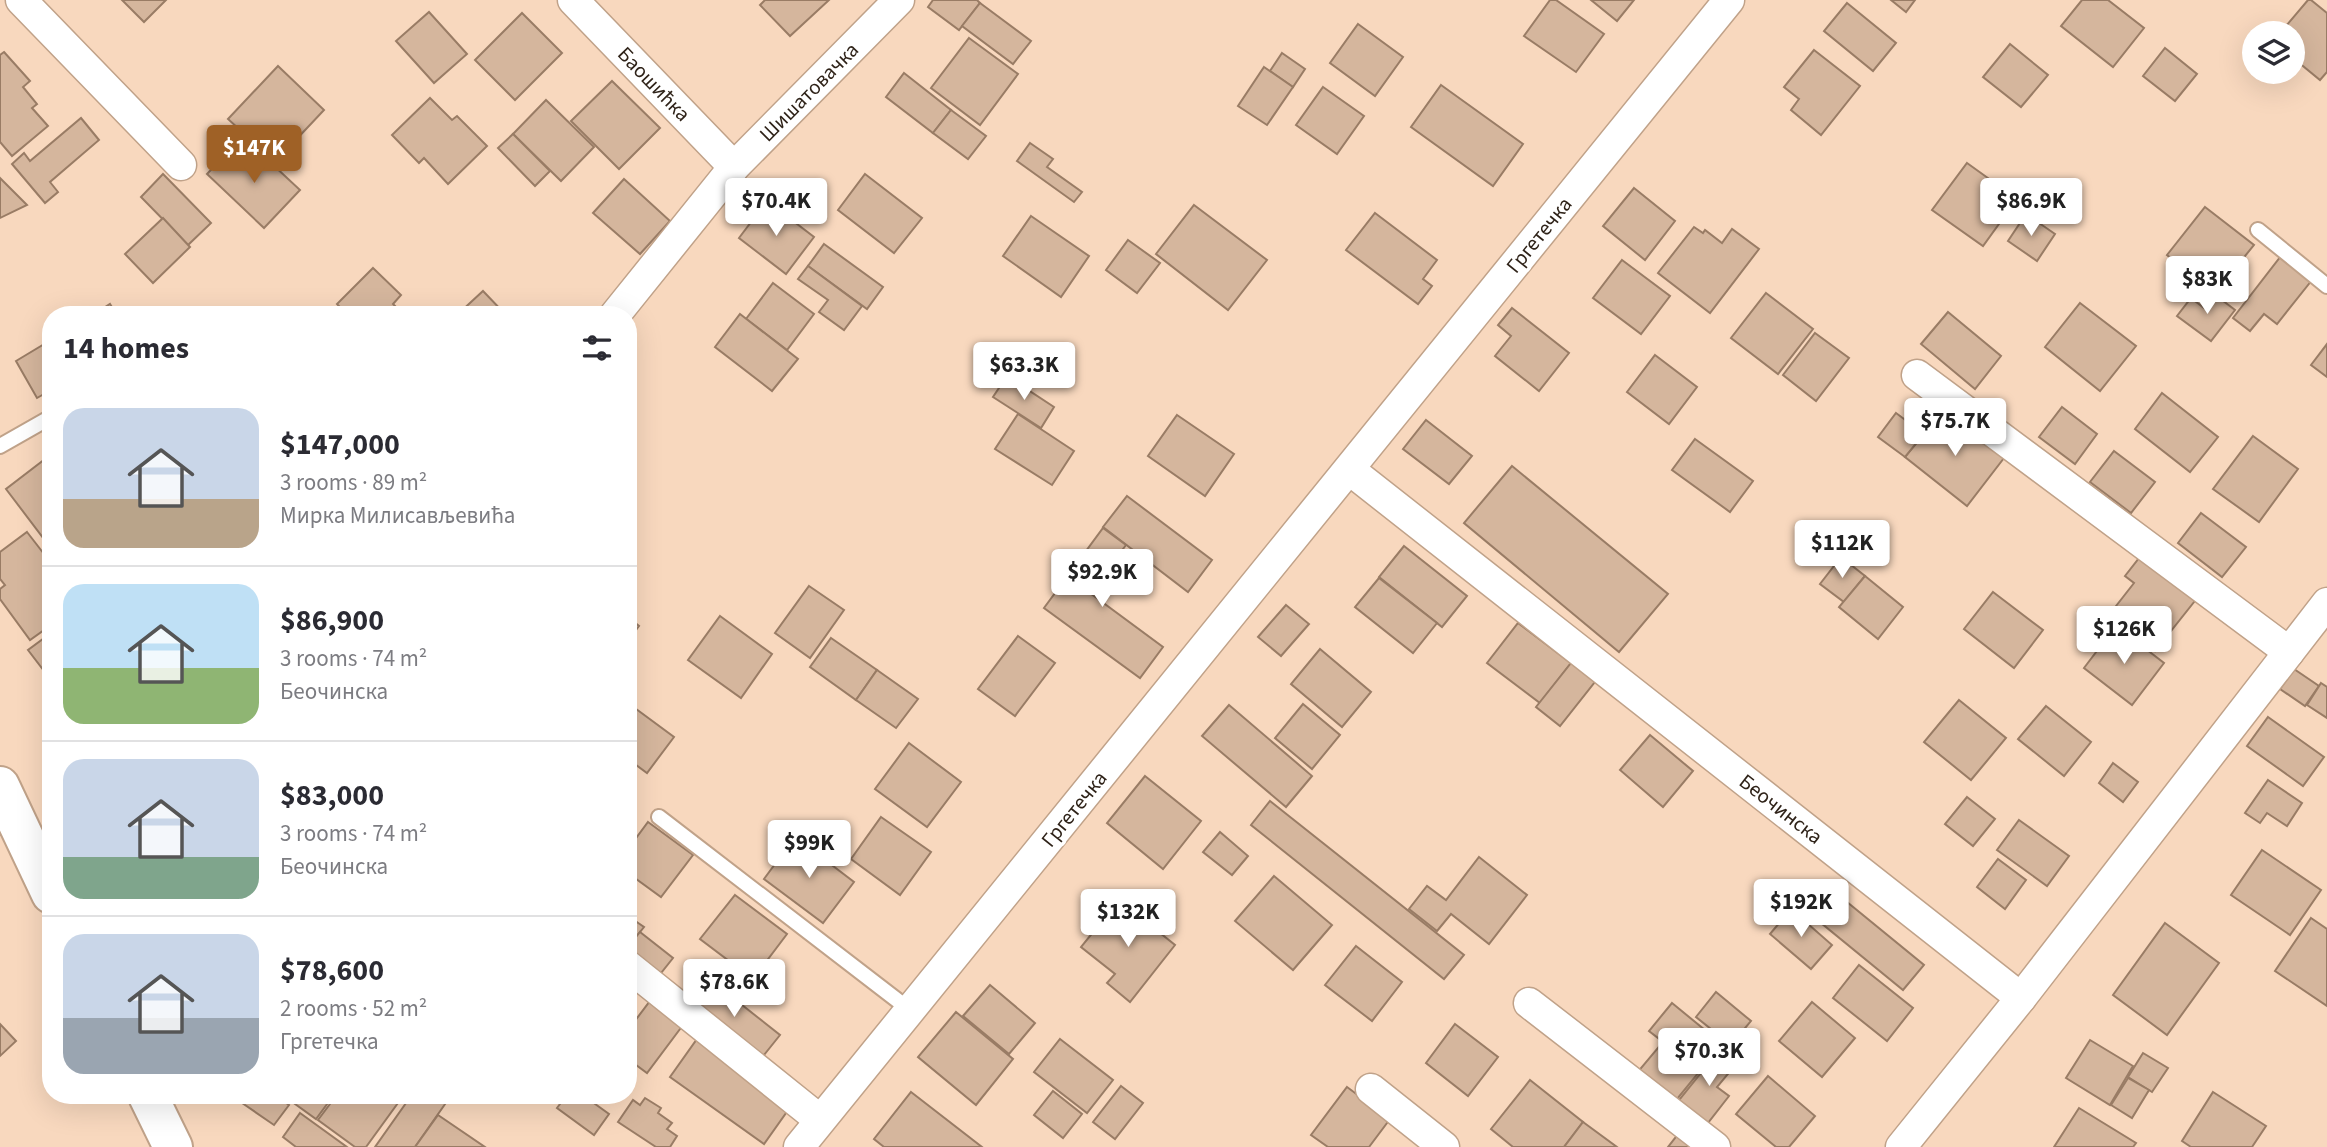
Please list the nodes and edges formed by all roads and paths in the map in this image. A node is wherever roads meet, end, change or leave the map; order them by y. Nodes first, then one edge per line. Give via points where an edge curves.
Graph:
1 (20, 0) edge
2 (573, 0) edge
3 (1729, 0) edge
4 (885, 5) edge
5 (181, 165) dead end
6 (734, 167) junction
7 (2258, 230) dead end
8 (2327, 286) edge
9 (622, 306) edge
10 (1917, 375) dead end
11 (42, 422) edge
12 (0, 446) edge
13 (1350, 470) junction
14 (2327, 603) edge
15 (2289, 652) junction
16 (0, 786) edge
17 (659, 817) dead end
18 (42, 875) edge
19 (637, 973) edge
20 (2021, 998) junction
21 (1529, 1003) dead end
22 (911, 1010) junction
23 (1371, 1089) dead end
24 (152, 1104) edge
25 (820, 1120) junction
26 (173, 1147) edge
27 (799, 1147) edge
28 (1444, 1147) edge
29 (1716, 1147) edge
30 (1901, 1147) edge

1 - 5 street
2 - 6 street, Баошићка
3 - 13 street, Гргетечка
4 - 6 street, Шишатовачка
6 - 9 street, Шишатовачка
7 - 8 lane
10 - 15 street
11 - 12 lane
13 - 20 street, Беочинска
13 - 22 street, Гргетечка
14 - 15 street
15 - 20 street
16 - 18 main road
17 - 22 lane
19 - 25 street
20 - 30 street
21 - 29 street
22 - 25 street, Гргетечка
23 - 28 street
24 - 26 main road
25 - 27 street, Гргетечка

